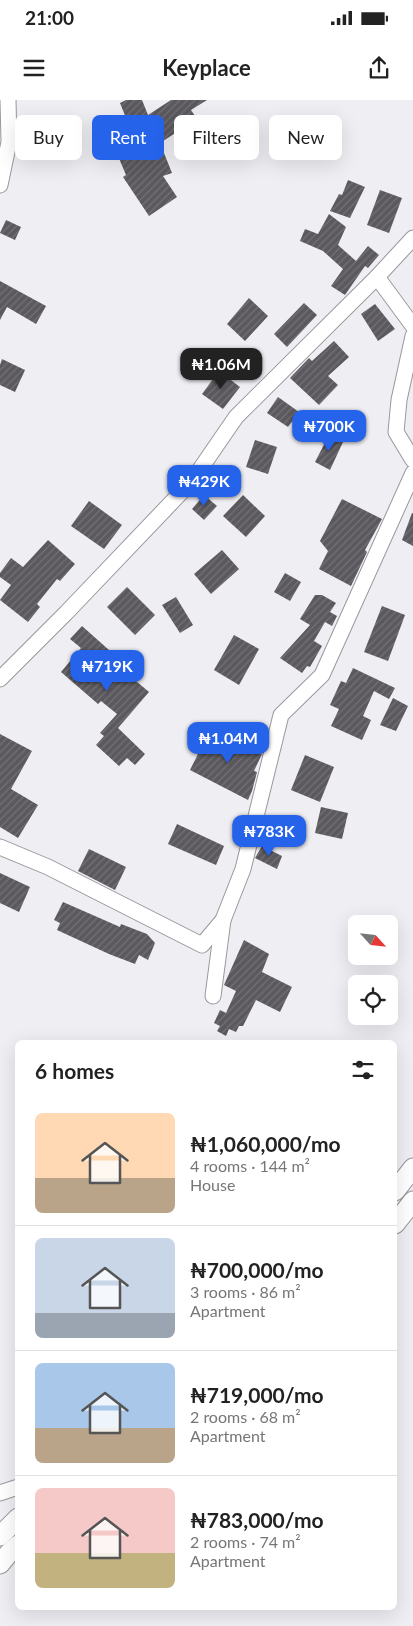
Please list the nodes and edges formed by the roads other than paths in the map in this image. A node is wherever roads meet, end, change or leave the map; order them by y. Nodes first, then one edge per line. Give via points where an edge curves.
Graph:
1 (8, 100) edge
2 (0, 185) edge
3 (413, 238) edge
4 (376, 277) junction
5 (413, 326) edge
6 (413, 336) edge
7 (413, 460) edge
8 (413, 473) edge
9 (0, 679) edge
10 (0, 846) edge
11 (223, 920) junction
12 (213, 996) dead end
13 (413, 1168) edge
14 (397, 1188) edge
15 (413, 1200) edge
16 (397, 1221) edge
17 (15, 1488) edge
18 (0, 1493) edge
19 (15, 1521) edge
20 (0, 1536) edge
21 (15, 1548) edge
22 (0, 1564) edge

1 - 2 street via 9,142
3 - 4 street
4 - 5 street
4 - 9 street via 236,417 192,481
6 - 7 street via 399,400 396,432
8 - 11 street via 322,675 281,715 243,870
10 - 11 street via 202,945
11 - 12 street
13 - 14 main road
15 - 16 main road
17 - 18 street
19 - 20 main road
21 - 22 main road

